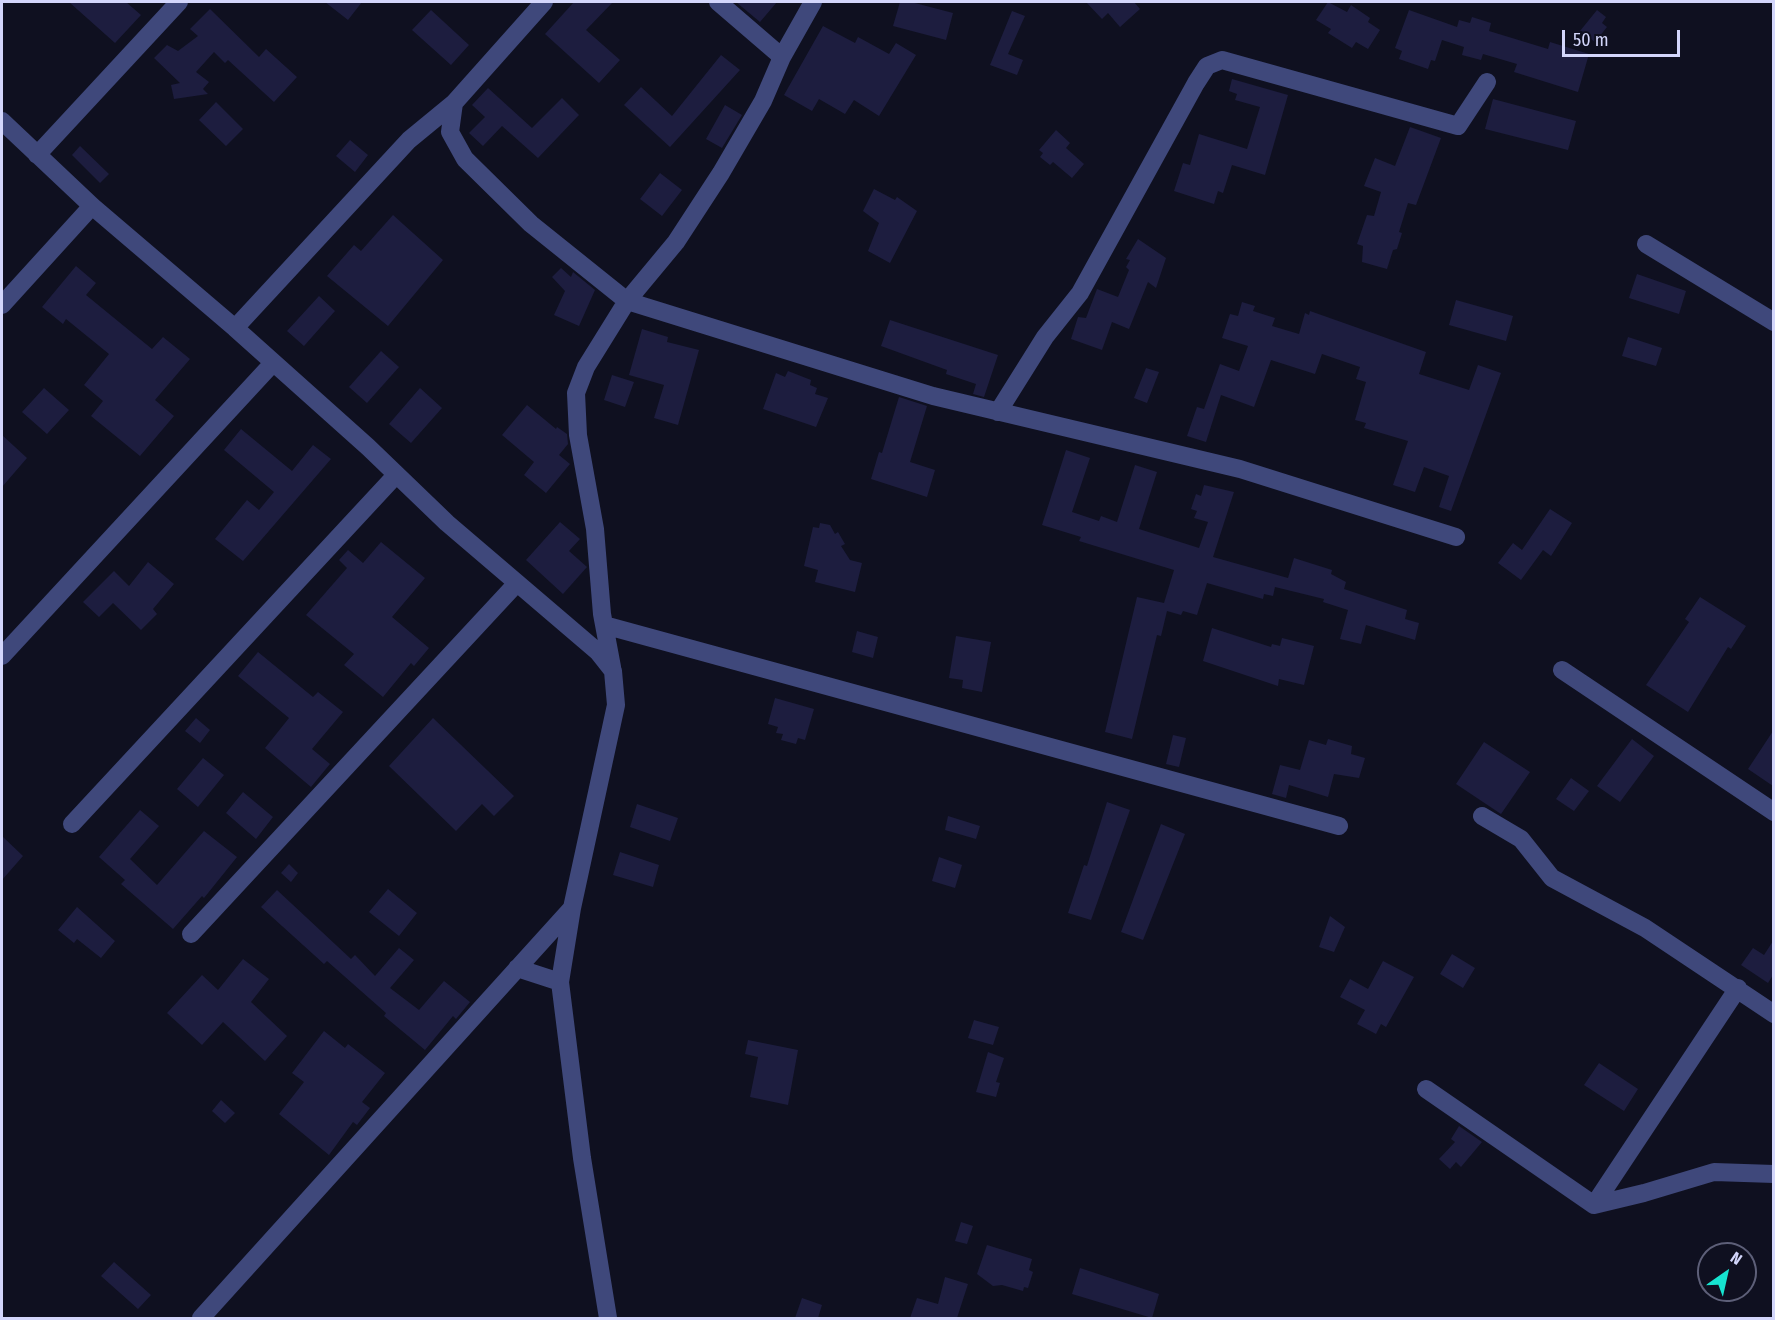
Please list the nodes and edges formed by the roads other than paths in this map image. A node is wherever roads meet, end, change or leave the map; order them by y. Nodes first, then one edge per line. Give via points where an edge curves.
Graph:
1 (179, 2) edge
2 (544, 2) edge
3 (718, 2) edge
4 (813, 2) edge
5 (782, 57) junction
6 (1487, 82) dead end
7 (454, 103) junction
8 (2, 121) edge
9 (409, 140) junction
10 (455, 140) junction
11 (37, 155) junction
12 (92, 206) junction
13 (1646, 244) dead end
14 (627, 301) junction
15 (2, 305) edge
16 (1773, 322) edge
17 (235, 328) junction
18 (273, 363) junction
19 (998, 412) junction
20 (396, 475) junction
21 (1456, 537) dead end
22 (518, 583) junction
23 (604, 625) junction
24 (2, 656) edge
25 (1562, 670) dead end
26 (614, 671) junction
27 (1773, 812) edge
28 (1482, 816) dead end
29 (72, 824) dead end
30 (1339, 826) dead end
31 (572, 908) junction
32 (191, 934) dead end
33 (517, 969) junction
34 (560, 982) junction
35 (1738, 988) junction
36 (1773, 1014) edge
37 (1426, 1089) dead end
38 (1773, 1174) edge
39 (1594, 1205) junction
40 (201, 1318) edge
41 (608, 1318) edge

1 - 11 street
2 - 7 street
3 - 5 street
4 - 5 street
5 - 14 street via 763,101 721,173 676,242
6 - 19 street via 1458,126 1222,60 1207,66 1080,292 1045,337
7 - 9 street
7 - 10 street via 450,132
8 - 11 street
9 - 10 street via 424,135
9 - 17 street
10 - 14 street via 465,159 531,224
11 - 12 street
12 - 15 street
12 - 17 street
13 - 16 street
14 - 19 street via 933,396
14 - 23 street via 586,368 576,393 578,435 595,529
17 - 18 street
18 - 20 street
18 - 24 street
19 - 21 street via 1240,469
20 - 22 street
20 - 29 street
22 - 26 street via 598,652
22 - 32 street
23 - 26 street
23 - 30 street
25 - 27 street
26 - 31 street via 616,705
28 - 35 street via 1521,839 1552,878 1645,928
31 - 33 street
31 - 34 street
33 - 34 street
33 - 40 street
34 - 41 street via 582,1158
35 - 36 street
35 - 39 street
37 - 39 street
38 - 39 street via 1714,1172

